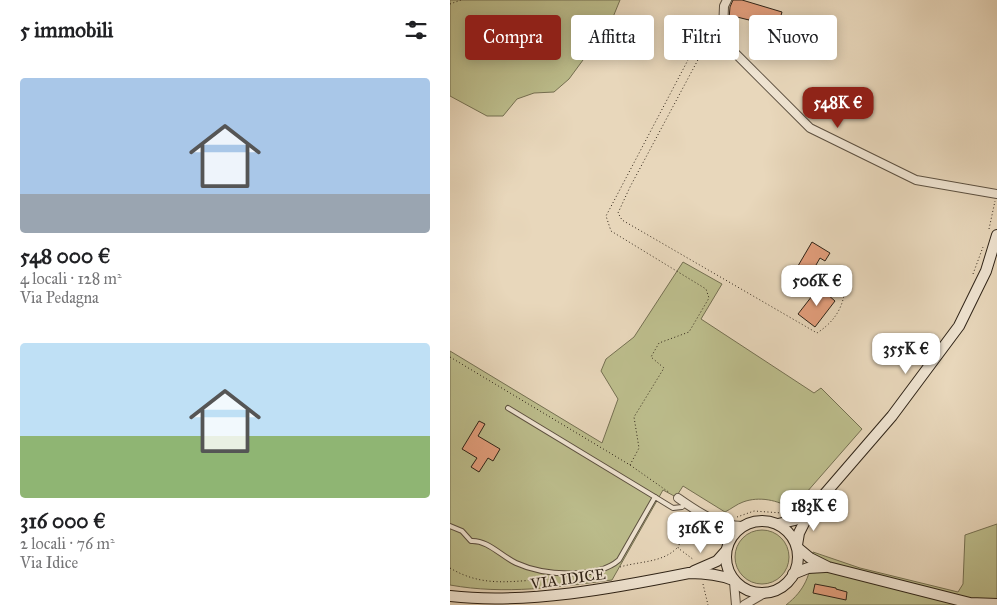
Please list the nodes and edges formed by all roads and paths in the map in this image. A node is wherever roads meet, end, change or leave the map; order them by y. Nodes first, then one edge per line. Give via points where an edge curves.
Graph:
1 (461, 0) edge
2 (727, 0) edge
3 (450, 4) edge
4 (724, 15) edge
5 (739, 57) edge
6 (688, 60) edge
7 (698, 60) edge
8 (997, 194) edge
9 (993, 233) edge
10 (985, 241) dead end
11 (972, 277) dead end
12 (844, 295) dead end
13 (450, 357) edge
14 (508, 408) dead end
15 (630, 465) junction
16 (655, 497) junction
17 (685, 503) junction
18 (810, 511) junction
19 (787, 514) dead end
20 (736, 518) dead end
21 (712, 519) junction
22 (778, 524) junction
23 (450, 526) edge
24 (743, 526) junction
25 (797, 546) junction
26 (727, 548) junction
27 (698, 564) dead end
28 (828, 567) junction
29 (689, 573) junction
30 (793, 574) junction
31 (701, 579) dead end
32 (734, 581) junction
33 (763, 594) junction
34 (450, 596) edge
35 (997, 604) edge
36 (708, 605) edge
37 (736, 605) edge
38 (744, 605) edge

1 - 3 path
2 - 4 street
5 - 8 street via 810,128 916,180
6 - 15 path via 606,216 611,231 706,289 709,298 689,332 659,343 651,357 664,368 634,417 638,448
7 - 12 path via 630,187 618,213 622,220 817,333 829,326
8 - 9 path
9 - 18 main road via 986,271 959,326 892,416
10 - 11 path
13 - 15 path
14 - 16 lane
15 - 17 path
16 - 17 lane via 673,508 682,507
16 - 23 lane via 620,560 611,567 589,572 558,574 516,563
17 - 21 street
17 - 27 path via 678,548
18 - 22 main road via 790,522
18 - 25 main road via 799,533
19 - 20 path via 754,511
21 - 24 street
21 - 26 street via 720,527
22 - 24 main road via 755,521
22 - 25 main road via 791,534
24 - 26 main road, VIA IDICE via 735,530
25 - 28 main road via 810,558
25 - 30 main road via 798,564
26 - 29 main road, VIA IDICE via 717,560
26 - 32 main road via 727,569
28 - 30 main road via 808,568
28 - 35 main road via 970,603
29 - 32 main road, VIA IDICE via 719,575
29 - 34 main road, VIA IDICE via 547,599 492,601
30 - 33 main road via 787,584
31 - 36 path
32 - 33 main road, VIA IDICE via 747,591
32 - 37 street
33 - 38 street

